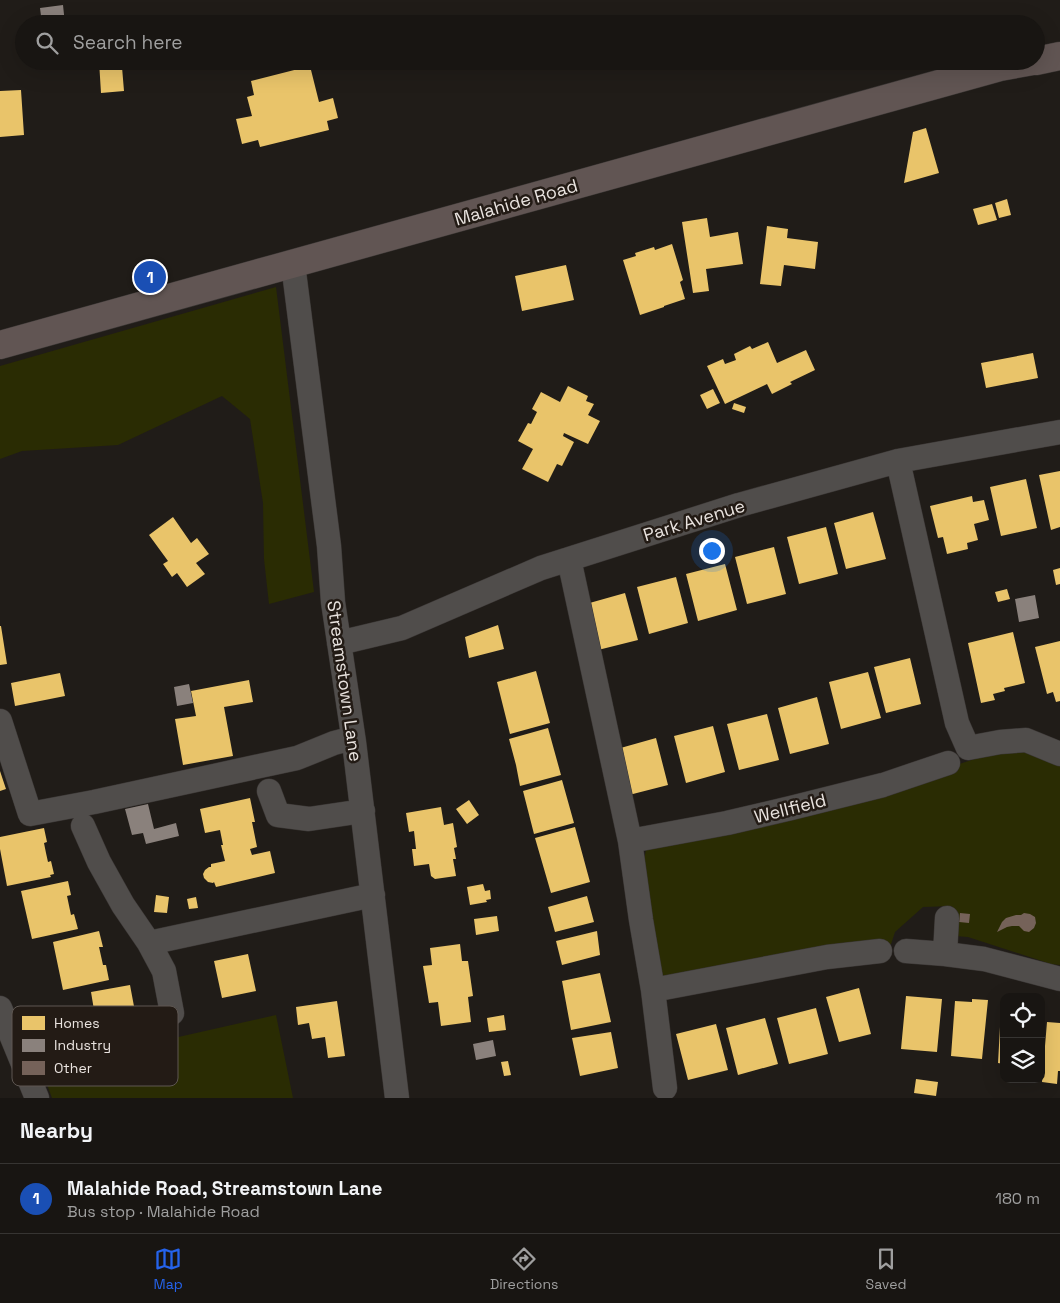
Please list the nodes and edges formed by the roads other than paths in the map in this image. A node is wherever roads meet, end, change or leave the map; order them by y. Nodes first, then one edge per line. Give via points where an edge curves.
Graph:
1 (1060, 56) edge
2 (1045, 59) edge
3 (989, 70) edge
4 (293, 264) junction
5 (0, 345) edge
6 (1060, 432) edge
7 (898, 461) junction
8 (569, 559) junction
9 (339, 643) junction
10 (0, 721) edge
11 (353, 738) junction
12 (1060, 754) edge
13 (948, 763) dead end
14 (269, 791) dead end
15 (363, 811) junction
16 (83, 826) dead end
17 (630, 841) junction
18 (373, 894) junction
19 (947, 918) dead end
20 (149, 942) junction
21 (906, 951) dead end
22 (880, 952) dead end
23 (945, 954) junction
24 (1060, 978) edge
25 (653, 990) junction
26 (171, 1006) edge
27 (0, 1008) edge
28 (12, 1037) edge
29 (32, 1086) edge
30 (665, 1088) dead end
31 (37, 1098) edge
32 (397, 1098) edge

1 - 2 main road, Malahide Road
3 - 4 main road, Malahide Road
4 - 5 main road, Malahide Road
4 - 9 street, Streamstown Lane
6 - 7 street, Park Avenue
7 - 8 street, Park Avenue via 738,506
7 - 12 street via 957,724 968,748 1026,740
8 - 9 street, Park Avenue via 402,628
8 - 17 street
9 - 11 street, Streamstown Lane
10 - 11 street via 30,814 297,758
11 - 15 street, Streamstown Lane
13 - 17 street, Wellfield via 883,785 790,808
14 - 15 street via 278,815 309,819
15 - 18 street, Streamstown Lane
16 - 20 street via 123,905
17 - 25 street
18 - 20 street
18 - 32 street, Streamstown Lane
19 - 23 street
20 - 26 street via 164,971
21 - 23 street
22 - 25 street via 828,957
23 - 24 street via 984,959
25 - 30 street
27 - 28 street
29 - 31 street

